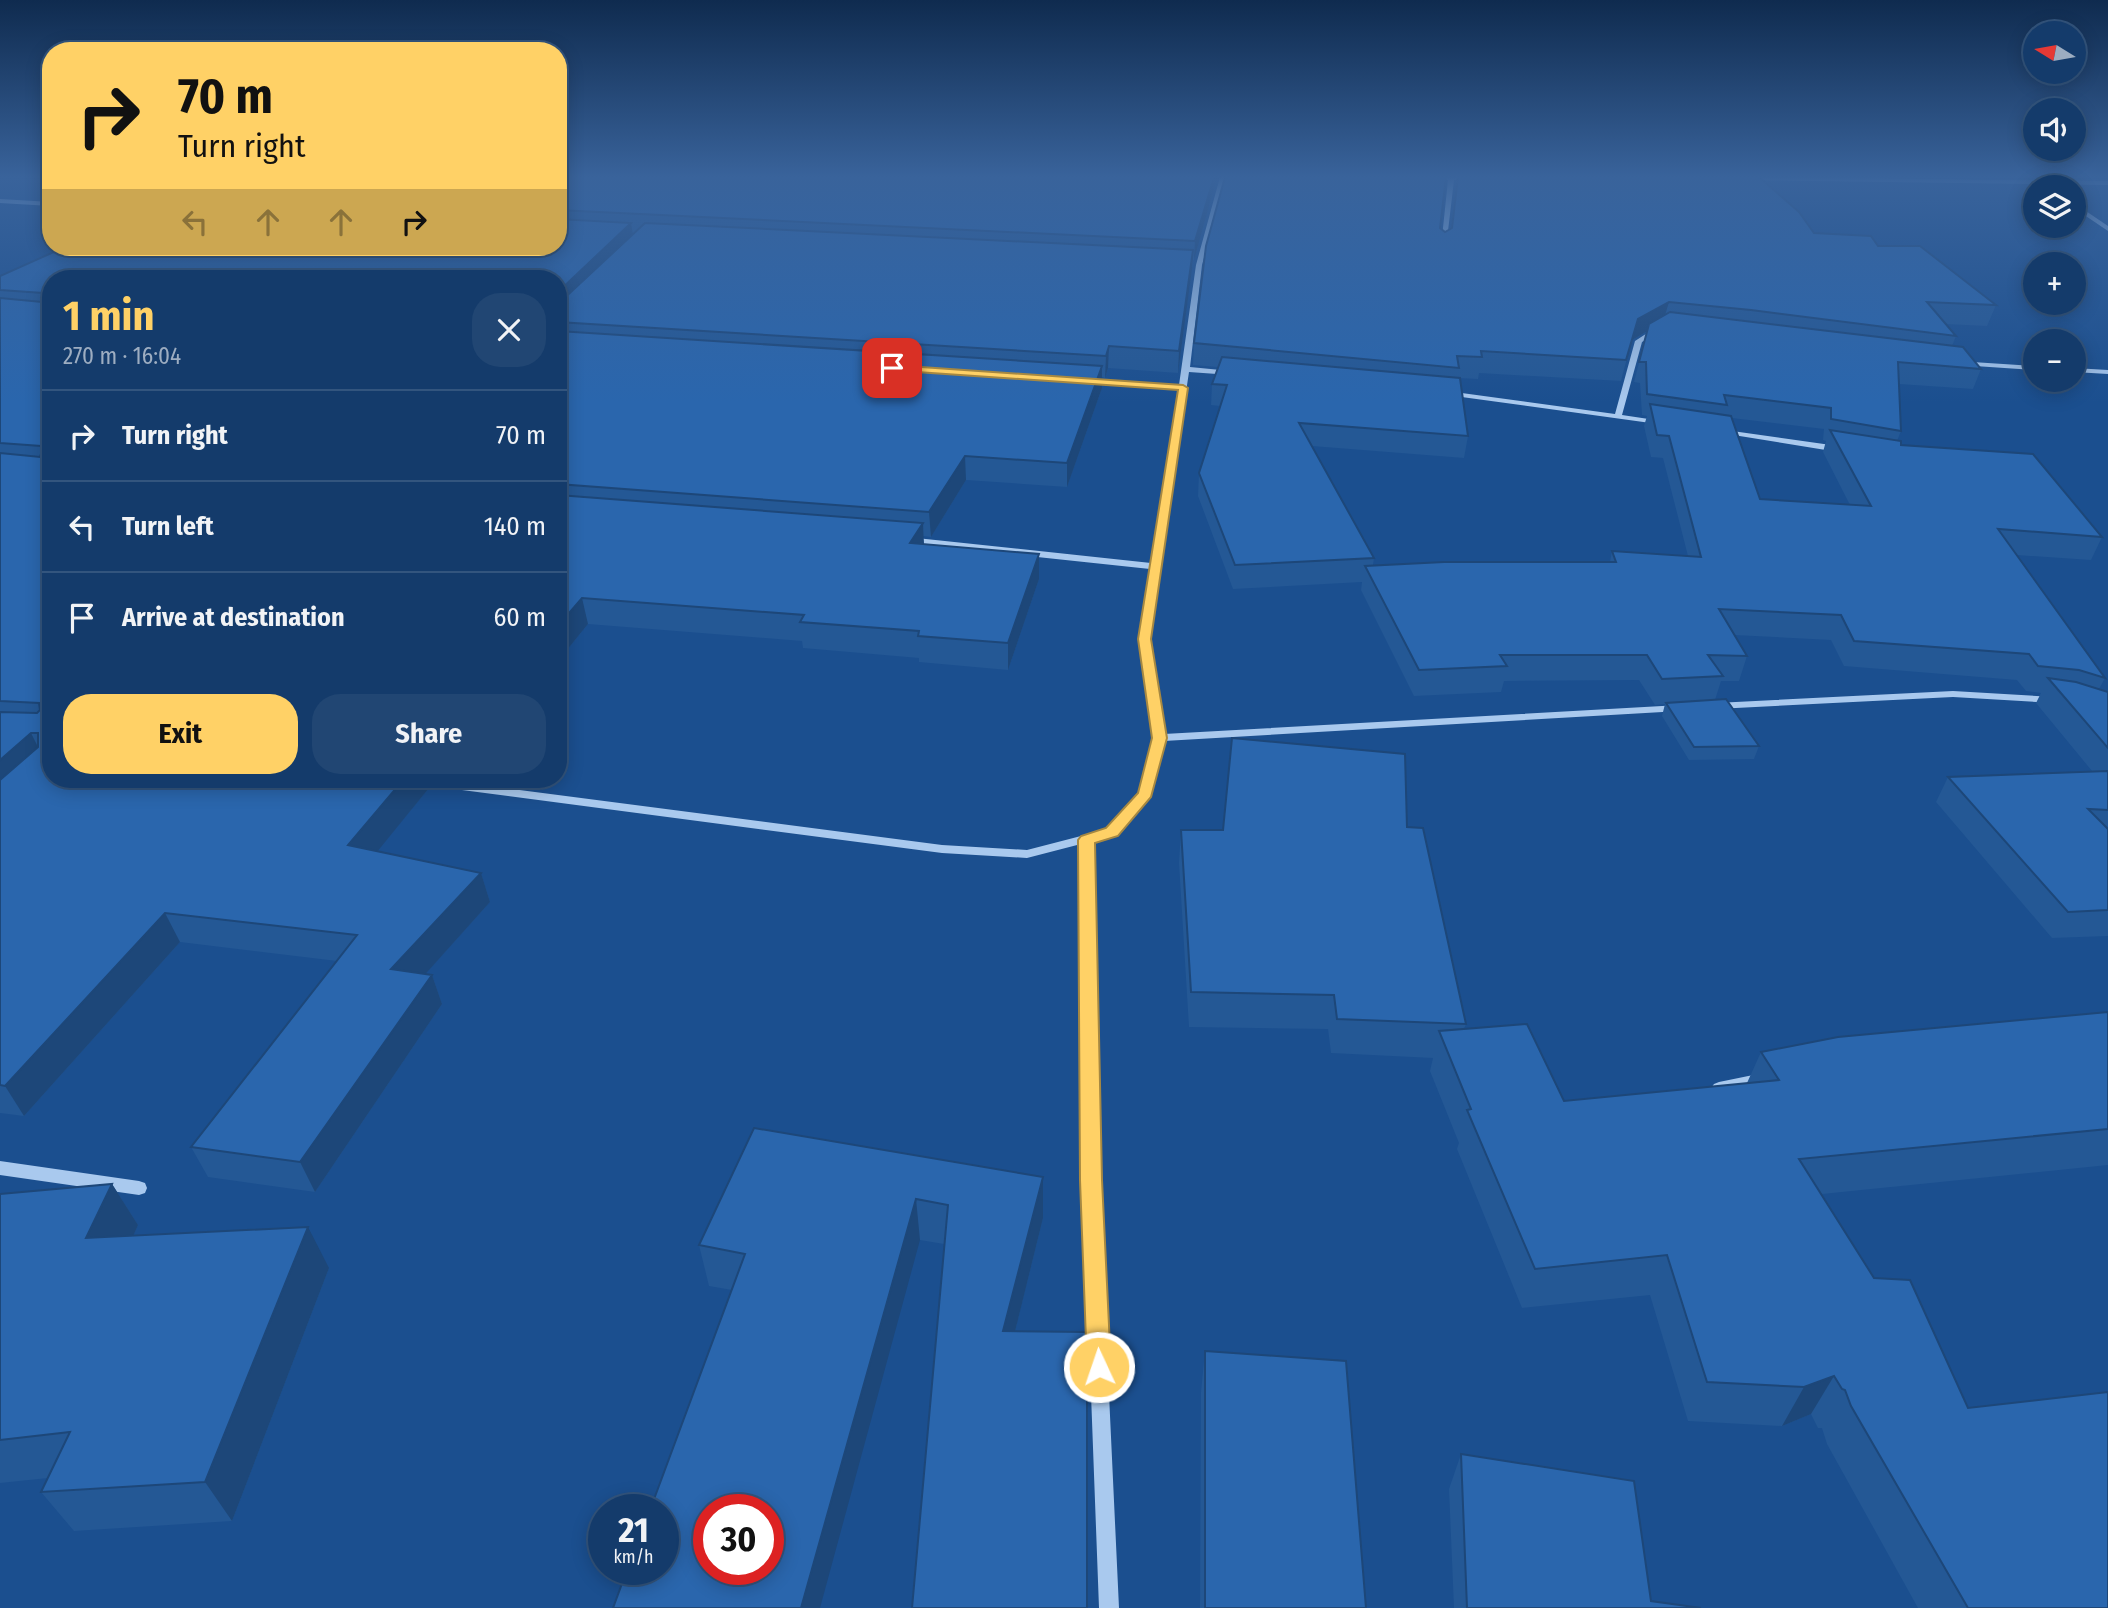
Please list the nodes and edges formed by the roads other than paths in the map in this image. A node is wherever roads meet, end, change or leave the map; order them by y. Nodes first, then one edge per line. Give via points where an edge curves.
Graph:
1 (1203, 252) edge
2 (1185, 264) edge
3 (1199, 265) junction
4 (1676, 328) edge
5 (1944, 361) edge
6 (2023, 367) edge
7 (1186, 369) junction
8 (2086, 371) edge
9 (2108, 372) edge
10 (1241, 374) edge
11 (1074, 380) edge
12 (1183, 388) junction
13 (1432, 392) edge
14 (1618, 416) junction
15 (1671, 424) edge
16 (1711, 430) edge
17 (1844, 450) edge
18 (892, 538) edge
19 (1154, 566) junction
20 (2066, 701) edge
21 (1703, 707) edge
22 (1689, 708) edge
23 (1159, 738) junction
24 (477, 788) edge
25 (1087, 840) junction
26 (1775, 1077) edge
27 (1707, 1090) edge
28 (0, 1168) edge
29 (139, 1188) dead end
30 (1109, 1608) edge

1 - 3 street
2 - 3 street
3 - 7 street
4 - 14 street via 1663,327 1639,341
5 - 6 street
7 - 10 street
7 - 12 street
8 - 9 street
11 - 12 street
12 - 19 street
13 - 14 street
14 - 15 street
16 - 17 street
18 - 19 street
19 - 23 street via 1144,639
20 - 21 street via 1953,694
22 - 23 street
23 - 25 street via 1146,794 1112,832
24 - 25 street via 942,849 1027,854
25 - 30 street via 1091,1180
26 - 27 street
28 - 29 street

